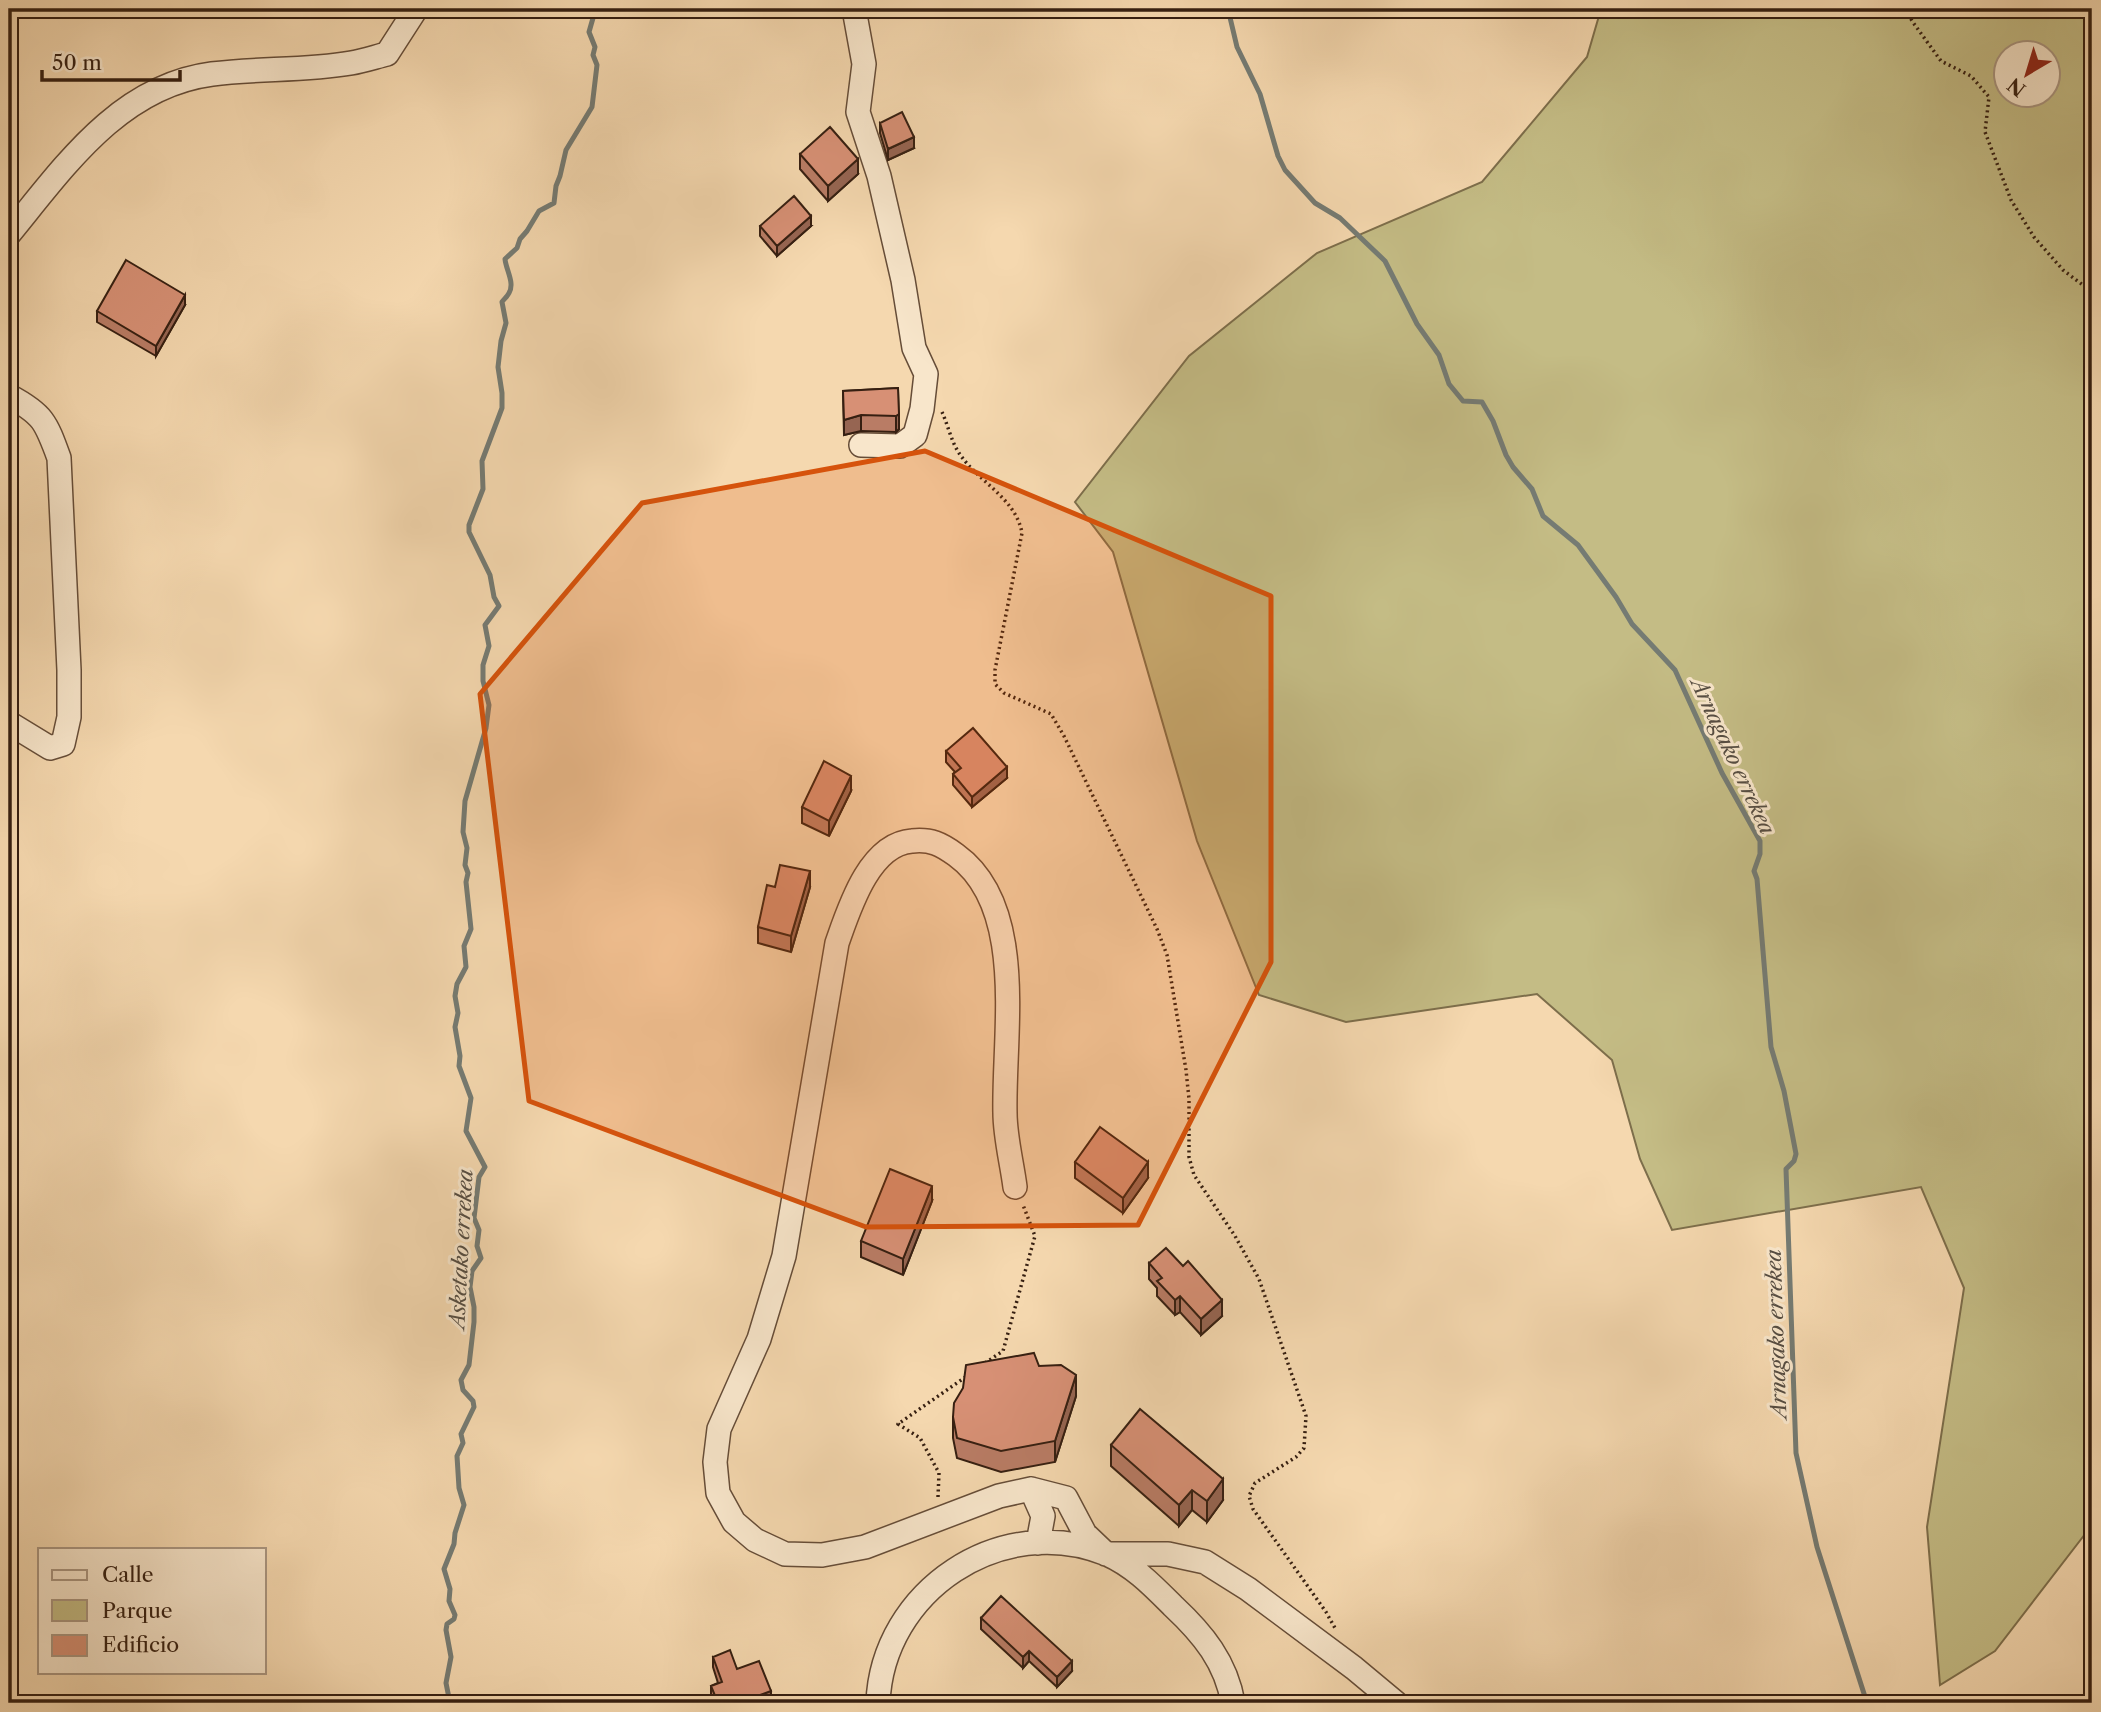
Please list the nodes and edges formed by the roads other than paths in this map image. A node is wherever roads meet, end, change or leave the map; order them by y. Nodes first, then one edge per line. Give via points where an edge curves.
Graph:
1 (416, 9) edge
2 (854, 9) edge
3 (9, 234) edge
4 (9, 396) edge
5 (861, 445) dead end
6 (9, 723) edge
7 (1015, 1187) road end
8 (1031, 1489) junction
9 (1038, 1543) junction
10 (1106, 1554) junction
11 (1192, 1558) junction
12 (1156, 1589) junction
13 (878, 1703) edge
14 (1233, 1703) edge
15 (1396, 1703) edge

1 - 3 street via 387,54 350,63 210,74 153,90 107,122
2 - 5 street via 864,64 858,112 879,176 914,348 926,374 915,435 900,446
4 - 6 street via 33,408 48,426 59,458 69,670 69,717 63,744 50,748
7 - 8 street via 1004,1116 1007,971 1001,927 985,888 967,863 939,843 911,841 890,847 866,874 837,943 784,1256 759,1339 719,1429 718,1493 734,1522 755,1540 785,1554 822,1555 865,1547 999,1496
8 - 9 street via 1044,1516
8 - 10 street via 1066,1498 1085,1534
9 - 10 street
9 - 13 street via 986,1555 931,1587 891,1643 883,1663
10 - 11 street
10 - 12 street via 1133,1568
11 - 12 street via 1172,1568
11 - 15 street via 1248,1589
12 - 14 street via 1215,1653

